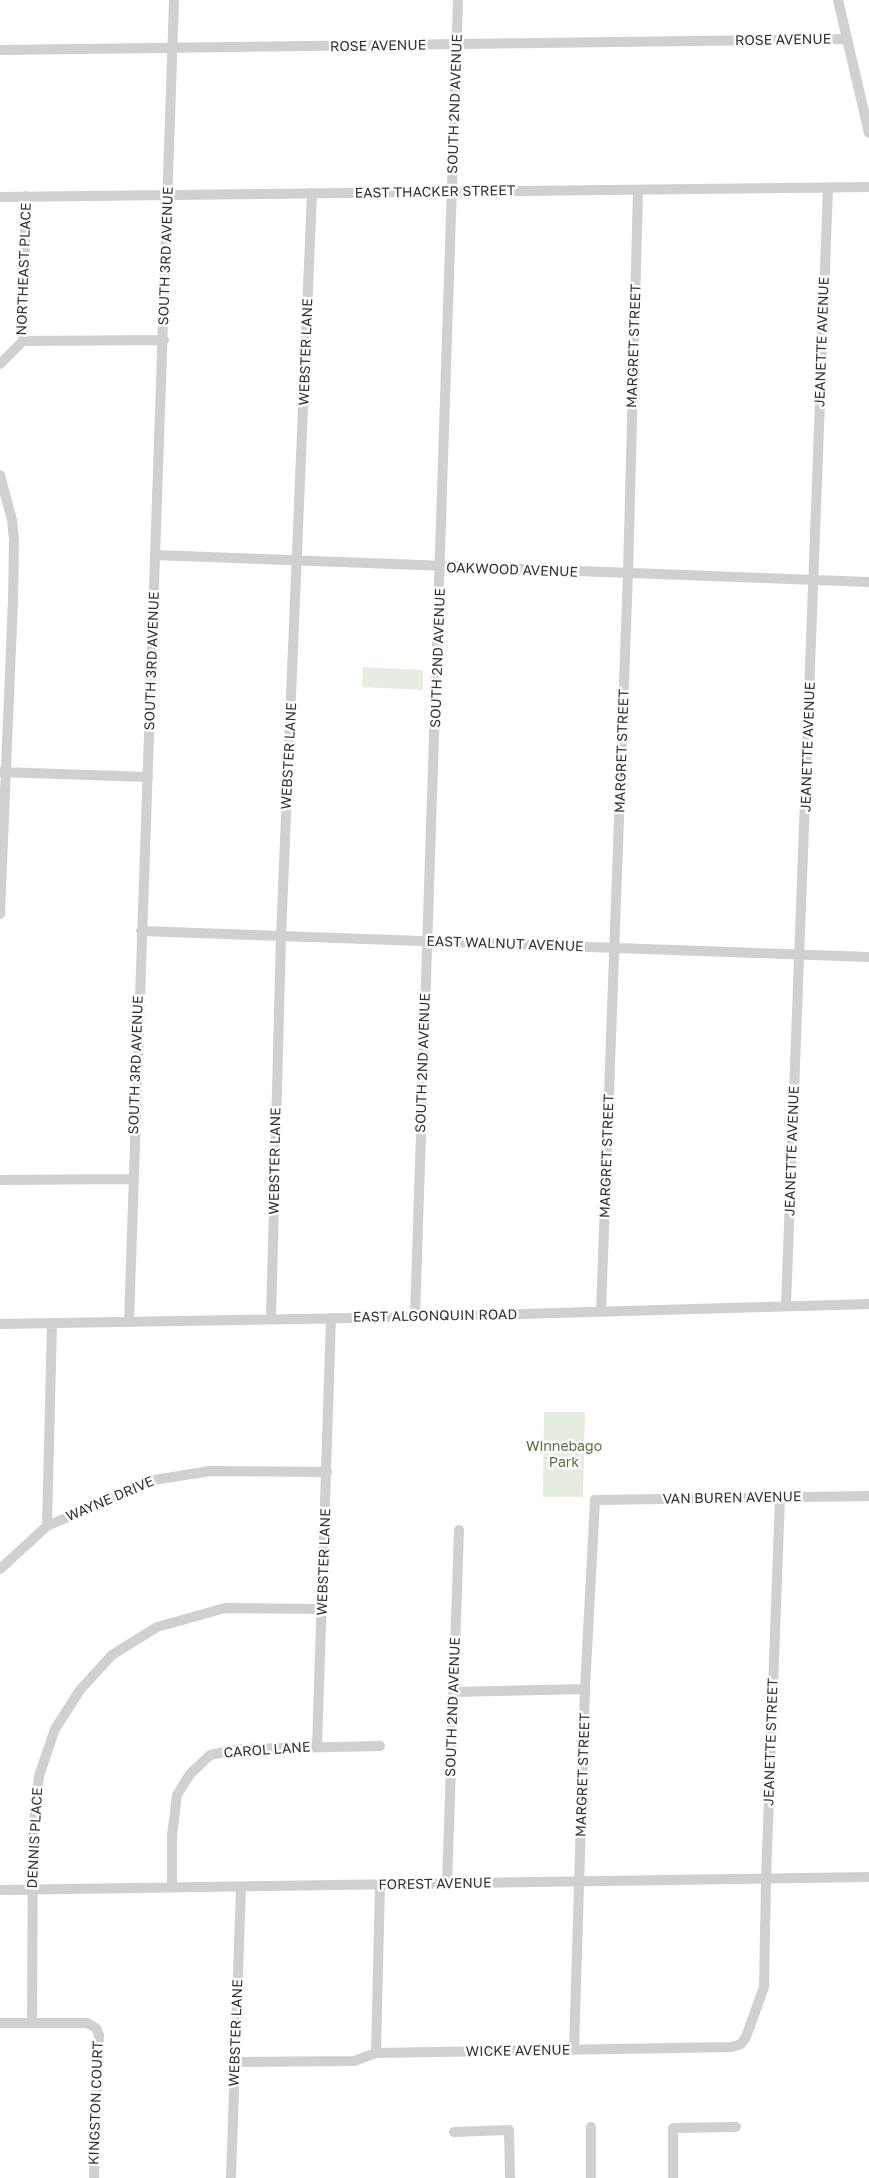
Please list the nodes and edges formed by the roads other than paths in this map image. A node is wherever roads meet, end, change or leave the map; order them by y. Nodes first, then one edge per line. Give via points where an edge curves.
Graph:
1 (174, 0) edge
2 (458, 0) edge
3 (838, 0) edge
4 (846, 39) junction
5 (457, 45) junction
6 (173, 49) junction
7 (0, 50) edge
8 (869, 133) edge
9 (869, 187) edge
10 (828, 188) junction
11 (453, 191) junction
12 (638, 191) junction
13 (312, 194) junction
14 (26, 196) junction
15 (168, 196) junction
16 (0, 197) edge
17 (164, 340) junction
18 (23, 341) junction
19 (0, 364) edge
20 (0, 474) edge
21 (155, 555) junction
22 (297, 562) junction
23 (441, 568) junction
24 (628, 573) junction
25 (814, 580) junction
26 (869, 582) edge
27 (3, 772) edge
28 (148, 778) junction
29 (0, 914) edge
30 (141, 931) junction
31 (281, 936) junction
32 (427, 941) junction
33 (614, 948) junction
34 (800, 954) junction
35 (869, 957) edge
36 (132, 1178) junction
37 (0, 1180) edge
38 (869, 1304) edge
39 (786, 1306) junction
40 (602, 1311) junction
41 (415, 1317) junction
42 (332, 1318) junction
43 (271, 1319) junction
44 (129, 1322) junction
45 (52, 1323) junction
46 (0, 1324) edge
47 (327, 1472) junction
48 (869, 1496) edge
49 (780, 1497) junction
50 (595, 1500) joint
51 (47, 1526) junction
52 (459, 1530) dead end
53 (0, 1569) edge
54 (322, 1609) junction
55 (585, 1689) junction
56 (454, 1692) junction
57 (317, 1746) junction
58 (380, 1746) dead end
59 (869, 1877) edge
60 (766, 1879) junction
61 (579, 1882) junction
62 (447, 1884) junction
63 (380, 1885) junction
64 (241, 1887) junction
65 (172, 1888) junction
66 (0, 1890) edge
67 (32, 1890) junction
68 (764, 1987) joint
69 (0, 2023) edge
70 (32, 2023) junction
71 (574, 2050) junction
72 (376, 2053) junction
73 (235, 2062) junction
74 (590, 2127) dead end
75 (736, 2127) dead end
76 (454, 2132) dead end
77 (94, 2178) edge
78 (231, 2178) edge
79 (510, 2178) edge
80 (591, 2178) edge
81 (672, 2178) edge

1 - 6 street, SOUTH 3RD AVENUE
2 - 5 street, SOUTH 2ND AVENUE
3 - 4 street
4 - 5 street, ROSE AVENUE
4 - 8 street
5 - 6 street, ROSE AVENUE
5 - 11 street, SOUTH 2ND AVENUE
6 - 7 street, ROSE AVENUE
6 - 15 street, SOUTH 3RD AVENUE
9 - 10 street, EAST THACKER STREET
10 - 12 street, EAST THACKER STREET
10 - 25 street, JEANETTE AVENUE
11 - 12 street, EAST THACKER STREET
11 - 13 street, EAST THACKER STREET
11 - 23 street, SOUTH 2ND AVENUE
12 - 24 street, MARGRET STREET
13 - 15 street, EAST THACKER STREET
13 - 22 street, WEBSTER LANE
14 - 15 street, EAST THACKER STREET
14 - 16 street, EAST THACKER STREET
14 - 18 street, NORTHEAST PLACE
15 - 17 street, SOUTH 3RD AVENUE
17 - 18 street
17 - 21 street, SOUTH 3RD AVENUE
18 - 19 street, NORTHEAST PLACE
20 - 27 street via 14,540
21 - 22 street, OAKWOOD AVENUE
21 - 28 street, SOUTH 3RD AVENUE
22 - 23 street, OAKWOOD AVENUE
22 - 31 street, WEBSTER LANE
23 - 24 street, OAKWOOD AVENUE
23 - 32 street, SOUTH 2ND AVENUE
24 - 25 street, OAKWOOD AVENUE
24 - 33 street, MARGRET STREET
25 - 26 street, OAKWOOD AVENUE
25 - 34 street, JEANETTE AVENUE
27 - 28 street
27 - 29 street
28 - 30 street, SOUTH 3RD AVENUE
30 - 31 street, EAST WALNUT AVENUE
30 - 36 street, SOUTH 3RD AVENUE
31 - 32 street, EAST WALNUT AVENUE
31 - 43 street, WEBSTER LANE
32 - 33 street, EAST WALNUT AVENUE
32 - 41 street, SOUTH 2ND AVENUE
33 - 34 street, EAST WALNUT AVENUE
33 - 40 street, MARGRET STREET
34 - 35 street, EAST WALNUT AVENUE
34 - 39 street, JEANETTE AVENUE
36 - 37 street
36 - 44 street, SOUTH 3RD AVENUE
38 - 39 street, EAST ALGONQUIN ROAD
39 - 40 street, EAST ALGONQUIN ROAD
40 - 41 street, EAST ALGONQUIN ROAD
41 - 42 street, EAST ALGONQUIN ROAD
42 - 43 street, EAST ALGONQUIN ROAD
42 - 47 street, WEBSTER LANE
43 - 44 street, EAST ALGONQUIN ROAD
44 - 45 street, EAST ALGONQUIN ROAD
45 - 46 street, EAST ALGONQUIN ROAD
45 - 51 street
47 - 51 street, WAYNE DRIVE via 210,1471 154,1480
47 - 54 street, WEBSTER LANE
48 - 49 street, VAN BUREN AVENUE
49 - 50 street, VAN BUREN AVENUE
49 - 60 street, JEANETTE STREET
50 - 55 street, MARGRET STREET
51 - 53 street, WAYNE DRIVE
52 - 56 street, SOUTH 2ND AVENUE
54 - 57 street, WEBSTER LANE
54 - 67 street, DENNIS PLACE via 225,1608 158,1627 112,1655 80,1690 55,1729 39,1776 33,1829
55 - 56 street
55 - 61 street, MARGRET STREET
56 - 62 street, SOUTH 2ND AVENUE
57 - 58 street, CAROL LANE
57 - 65 street, CAROL LANE via 226,1750 210,1755 198,1765 181,1785 175,1802
59 - 60 street, FOREST AVENUE
60 - 61 street, FOREST AVENUE
60 - 68 street, JEANETTE STREET
61 - 62 street, FOREST AVENUE
61 - 71 street, MARGRET STREET
62 - 63 street, FOREST AVENUE
63 - 64 street, FOREST AVENUE
63 - 72 street
64 - 65 street, FOREST AVENUE
64 - 73 street, WEBSTER LANE
65 - 67 street, FOREST AVENUE
66 - 67 street, FOREST AVENUE
67 - 70 street, DENNIS PLACE
68 - 71 street, WICKE AVENUE via 746,2037 741,2044 732,2047
69 - 70 street
70 - 77 street, KINGSTON COURT via 87,2023 100,2035
71 - 72 street, WICKE AVENUE
72 - 73 street, WICKE AVENUE via 354,2061
73 - 78 street, WEBSTER LANE
74 - 80 street
75 - 81 street via 673,2128
76 - 79 street via 509,2130

